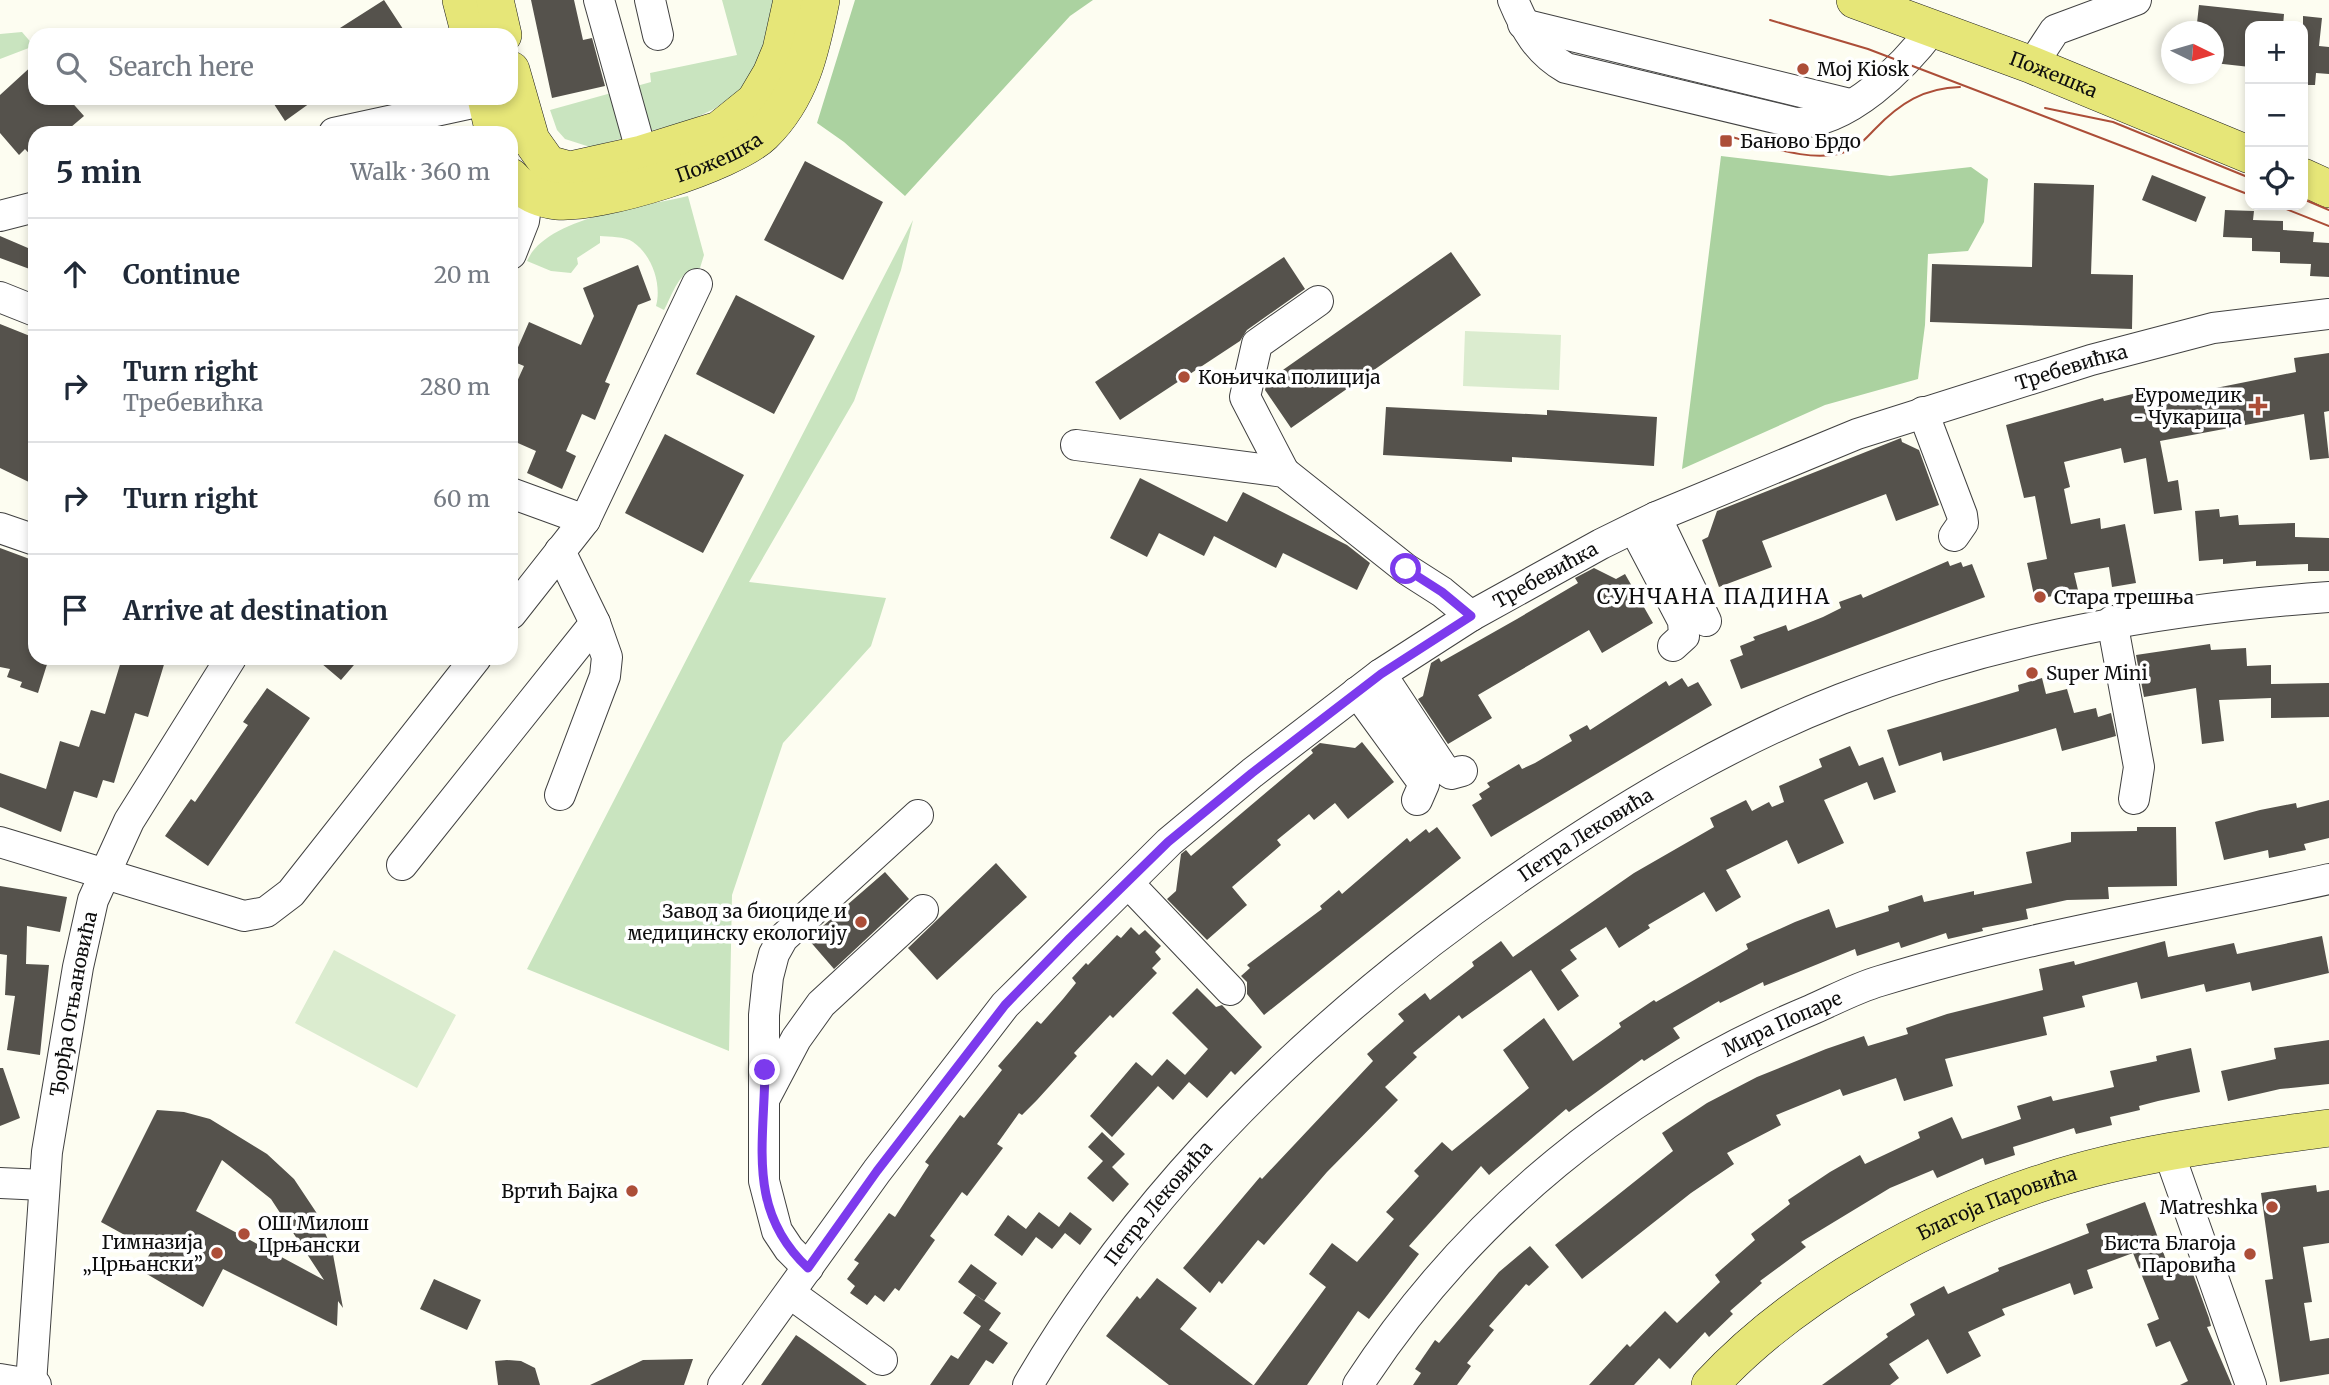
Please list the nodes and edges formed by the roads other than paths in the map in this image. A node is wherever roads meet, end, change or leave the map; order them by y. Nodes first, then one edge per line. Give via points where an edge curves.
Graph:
1 (461, 0) edge
2 (495, 0) edge
3 (600, 0) edge
4 (650, 0) edge
5 (792, 0) edge
6 (821, 0) edge
7 (1855, 0) edge
8 (2136, 0) edge
9 (1518, 12) edge
10 (468, 28) edge
11 (501, 28) edge
12 (1933, 28) junction
13 (658, 35) dead end
14 (2032, 65) junction
15 (518, 94) edge
16 (489, 110) edge
17 (381, 126) edge
18 (2245, 153) edge
19 (642, 154) junction
20 (2308, 179) edge
21 (525, 185) edge
22 (2329, 189) edge
23 (28, 209) edge
24 (0, 216) edge
25 (518, 236) edge
26 (697, 284) dead end
27 (0, 297) edge
28 (1318, 301) dead end
29 (28, 308) edge
30 (2329, 314) edge
31 (1923, 412) junction
32 (1076, 445) dead end
33 (1284, 472) junction
34 (518, 496) edge
35 (585, 520) junction
36 (1645, 522) junction
37 (0, 528) edge
38 (1954, 536) dead end
39 (28, 538) edge
40 (560, 551) junction
41 (2329, 597) edge
42 (518, 605) edge
43 (1471, 616) junction
44 (1706, 621) dead end
45 (2112, 621) junction
46 (596, 623) junction
47 (1673, 646) dead end
48 (227, 665) edge
49 (470, 665) edge
50 (1381, 674) junction
51 (1357, 692) junction
52 (1462, 771) dead end
53 (560, 795) dead end
54 (2134, 799) dead end
55 (1417, 800) dead end
56 (918, 815) dead end
57 (0, 842) edge
58 (402, 865) dead end
59 (102, 875) junction
60 (2329, 879) edge
61 (1129, 884) junction
62 (923, 911) dead end
63 (1230, 990) dead end
64 (765, 1099) junction
65 (2329, 1128) edge
66 (2169, 1153) junction
67 (0, 1183) edge
68 (44, 1185) junction
69 (808, 1268) junction
70 (791, 1294) junction
71 (882, 1360) dead end
72 (0, 1379) edge
73 (33, 1385) edge
74 (723, 1385) edge
75 (1028, 1385) edge
76 (1359, 1385) edge
77 (1710, 1385) edge
78 (2251, 1385) edge

1 - 10 main road
2 - 11 main road
3 - 19 street
4 - 13 street
5 - 19 main road, Пожешка via 780,50 755,101 719,130
6 - 21 main road, Пожешка via 805,71 795,93 754,142 704,168 586,200 556,201
7 - 12 main road, Пожешка
8 - 14 street via 2055,30
9 - 12 street via 1850,104 1892,73
12 - 14 main road, Пожешка
14 - 18 main road, Пожешка
15 - 21 main road via 531,141
16 - 17 street
19 - 21 main road, Пожешка
20 - 22 main road
21 - 25 street via 524,221
23 - 24 street
26 - 35 street
27 - 29 street
28 - 33 street via 1257,344 1245,397
30 - 31 street, Требевићка via 2213,328
31 - 36 street, Требевићка via 1790,460
31 - 38 street via 1962,515 1963,523
32 - 33 street
33 - 43 street
34 - 35 street
35 - 40 street
36 - 43 street, Требевићка
36 - 44 street
36 - 47 street via 1683,621 1684,636
37 - 39 street
40 - 42 street
40 - 46 street
41 - 45 street, Петра Лековића via 2240,603
43 - 50 street, Требевићка
45 - 54 street via 2139,766
45 - 75 street, Петра Лековића via 1971,656 1842,699 1775,727 1664,784 1491,897 1378,982 1234,1116 1094,1280
46 - 53 street via 607,657 605,676
46 - 58 street
48 - 59 street, Ђорђа Огњановића via 129,821
49 - 59 street via 291,893 266,912 244,916
50 - 51 street, Требевићка
50 - 52 street via 1443,768 1451,774
51 - 55 street via 1424,784
51 - 61 street, Требевићка via 1214,803 1168,842
56 - 64 street via 783,938 774,954 764,1015
57 - 59 street
59 - 68 street, Ђорђа Огњановића via 78,967
60 - 76 street, Мира Попаре via 2018,945 1878,982 1748,1036 1625,1108 1556,1162 1435,1283
61 - 63 street
61 - 69 street, Требевићка via 1005,1005
62 - 64 street via 821,1004 796,1039
64 - 69 street via 764,1181 770,1214 783,1241
65 - 66 main road, Благоја Паровића
66 - 77 main road, Благоја Паровића via 2048,1181 1919,1235 1801,1308
66 - 78 street
67 - 68 street
68 - 73 street, Ђорђа Огњановића
69 - 70 street, Требевићка
70 - 71 street
70 - 74 street, Требевићка
72 - 73 street

